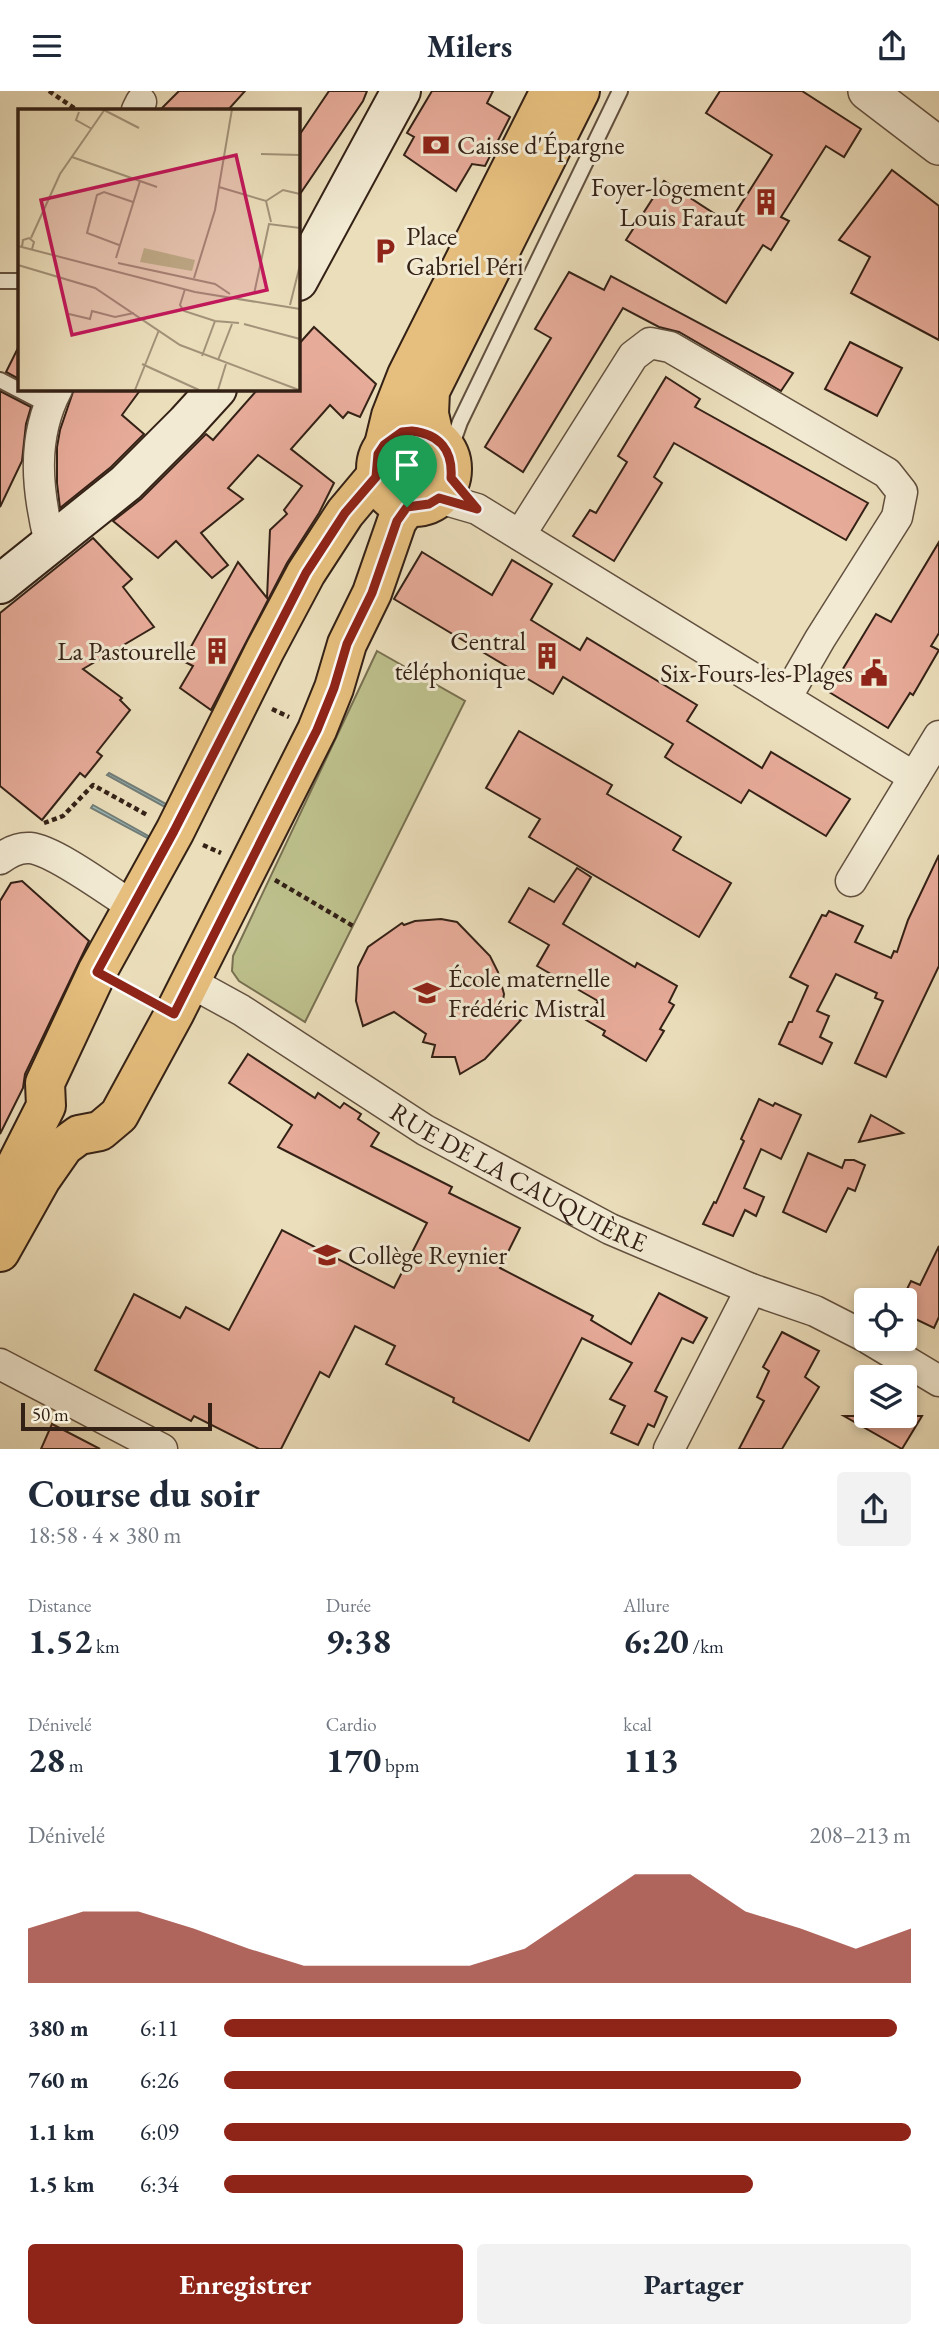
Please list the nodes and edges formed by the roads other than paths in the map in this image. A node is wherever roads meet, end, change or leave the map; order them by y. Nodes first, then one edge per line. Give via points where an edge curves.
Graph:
1 (401, 91) edge
2 (550, 91) edge
3 (580, 91) edge
4 (620, 91) edge
5 (867, 91) edge
6 (939, 146) edge
7 (299, 279) edge
8 (0, 281) edge
9 (18, 281) edge
10 (0, 380) edge
11 (18, 386) edge
12 (31, 390) edge
13 (216, 390) edge
14 (53, 397) edge
15 (380, 461) junction
16 (436, 474) junction
17 (520, 535) junction
18 (50, 543) junction
19 (0, 584) edge
20 (786, 698) junction
21 (939, 736) edge
22 (914, 777) junction
23 (6, 855) edge
24 (851, 881) dead end
25 (132, 906) junction
26 (182, 998) junction
27 (46, 1106) junction
28 (79, 1135) junction
29 (0, 1197) edge
30 (0, 1252) edge
31 (751, 1289) junction
32 (854, 1331) edge
33 (889, 1351) edge
34 (0, 1364) edge
35 (939, 1381) edge
36 (162, 1449) edge
37 (669, 1449) edge

1 - 7 main road
2 - 15 main road via 407,375
3 - 16 main road via 430,391
4 - 16 lane
5 - 6 street
8 - 9 lane
10 - 11 lane
12 - 14 lane
13 - 18 main road via 126,483
14 - 18 street via 40,442 38,471
15 - 16 main road via 402,432 412,431
15 - 16 main road via 380,487 396,503
15 - 25 main road via 306,573
16 - 17 street via 477,509
16 - 26 main road via 397,521 317,730
17 - 20 street
17 - 20 street via 633,356 650,343 670,347 887,473 902,492 897,517 816,637
18 - 19 main road
20 - 22 street
21 - 22 street
22 - 24 street
23 - 25 street via 31,848 48,854
25 - 27 main road via 45,1083
26 - 28 main road via 119,1115 100,1131
26 - 31 street, RUE DE LA CAUQUIÈRE via 241,1010 425,1130 610,1229
27 - 28 main road via 58,1124
27 - 29 main road
28 - 30 main road via 47,1169
31 - 32 street, RUE DE LA CAUQUIÈRE via 815,1311
31 - 37 street
33 - 35 street, RUE DE LA CAUQUIÈRE
34 - 36 street

